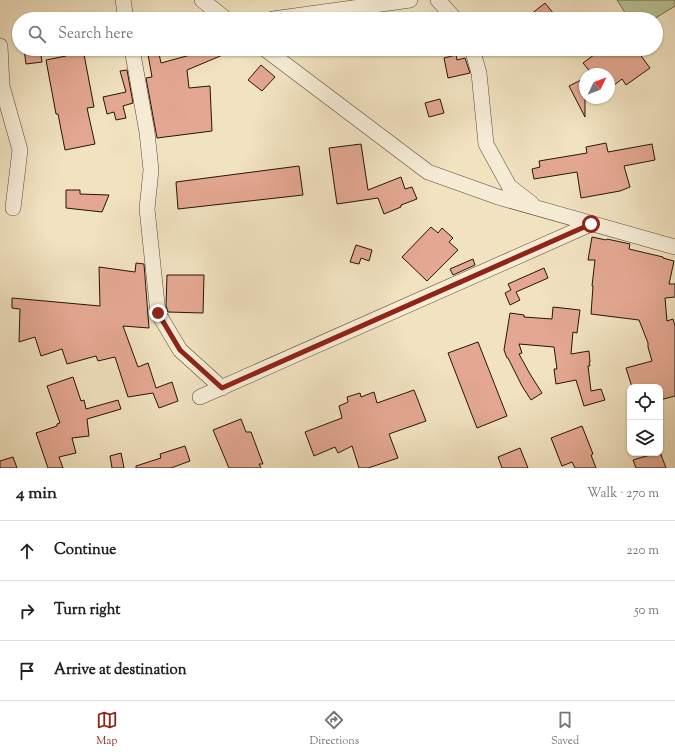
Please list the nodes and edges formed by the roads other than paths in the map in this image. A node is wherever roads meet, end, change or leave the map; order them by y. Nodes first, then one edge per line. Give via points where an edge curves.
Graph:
1 (123, 0) edge
2 (202, 0) edge
3 (410, 0) edge
4 (438, 0) edge
5 (125, 12) edge
6 (217, 12) edge
7 (323, 12) edge
8 (449, 12) edge
9 (0, 46) edge
10 (133, 56) edge
11 (274, 56) edge
12 (474, 56) edge
13 (13, 208) dead end
14 (538, 208) junction
15 (591, 224) junction
16 (675, 247) edge
17 (222, 388) junction
18 (200, 397) dead end

1 - 5 street
2 - 6 street
3 - 7 street
4 - 8 street
9 - 13 street via 2,86 20,150
10 - 17 street via 151,170 147,209 158,313 180,350
11 - 14 street via 428,172
12 - 14 street via 479,73 486,144 509,186
14 - 15 street
15 - 16 street
15 - 17 street
17 - 18 street

